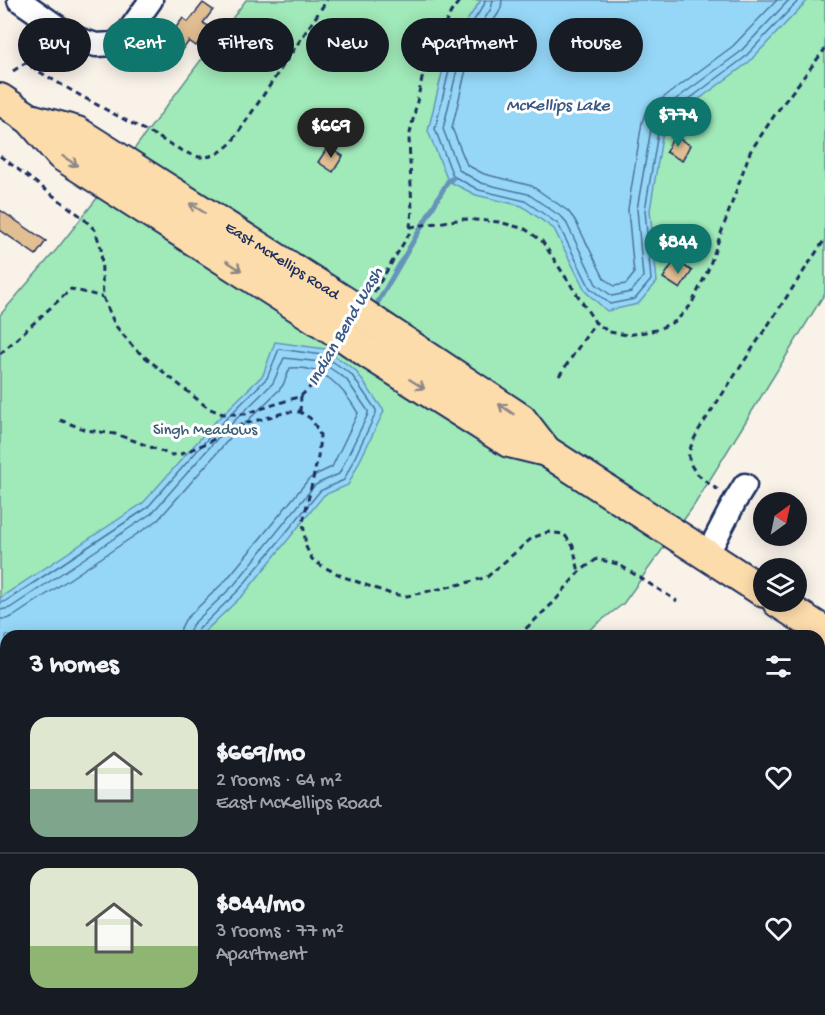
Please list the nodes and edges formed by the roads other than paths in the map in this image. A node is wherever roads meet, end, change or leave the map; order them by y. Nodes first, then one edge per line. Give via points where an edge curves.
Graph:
1 (19, 0) edge
2 (151, 0) edge
3 (0, 99) edge
4 (30, 119) junction
5 (546, 451) junction
6 (740, 493) road end
7 (707, 555) junction
8 (753, 585) edge
9 (794, 612) edge
10 (822, 630) edge

1 - 2 street via 72,37 96,45 114,44 129,31
3 - 4 main road, East McKellips Road
4 -> 5 main road, East McKellips Road, bridge via 61,155 337,344 368,353 509,442
5 -> 4 main road, East McKellips Road, bridge via 521,419 386,329 363,300 77,132
5 - 7 main road, East McKellips Road
6 - 7 street
7 - 8 main road, East McKellips Road
9 - 10 main road

